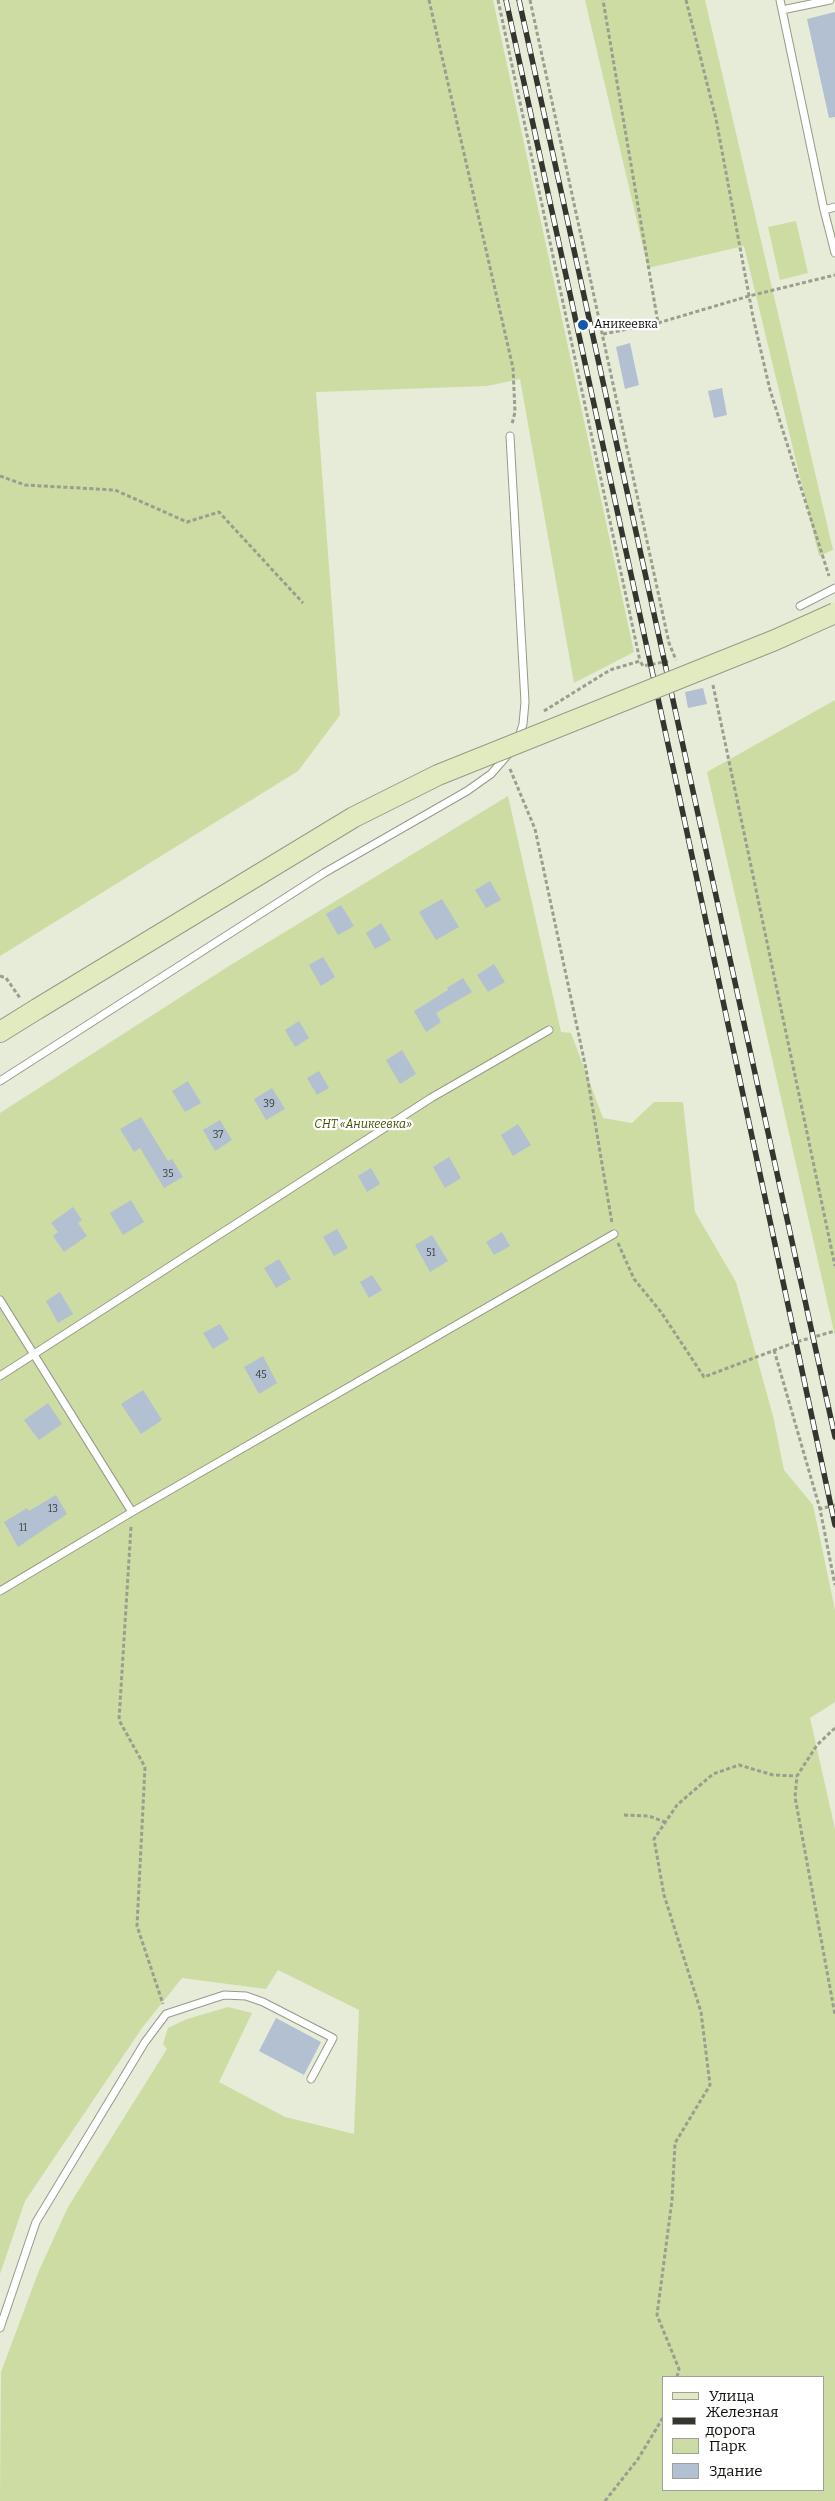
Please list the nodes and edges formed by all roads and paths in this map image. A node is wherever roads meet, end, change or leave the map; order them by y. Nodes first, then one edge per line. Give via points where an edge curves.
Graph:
1 (429, 0) edge
2 (498, 0) edge
3 (530, 0) edge
4 (603, 0) edge
5 (686, 0) edge
6 (780, 0) edge
7 (830, 0) edge
8 (782, 10) junction
9 (835, 207) edge
10 (824, 210) junction
11 (835, 252) edge
12 (835, 275) edge
13 (749, 296) junction
14 (658, 323) junction
15 (602, 334) junction
16 (510, 436) joint
17 (0, 476) edge
18 (829, 576) dead end
19 (835, 588) edge
20 (303, 603) dead end
21 (800, 606) dead end
22 (835, 613) edge
23 (669, 643) dead end
24 (674, 660) dead end
25 (640, 661) junction
26 (714, 686) dead end
27 (523, 724) junction
28 (506, 760) junction
29 (0, 976) edge
30 (34, 1011) junction
31 (549, 1030) dead end
32 (0, 1032) edge
33 (0, 1081) edge
34 (614, 1234) junction
35 (835, 1266) edge
36 (0, 1300) edge
37 (835, 1331) edge
38 (774, 1350) junction
39 (33, 1356) junction
40 (0, 1376) edge
41 (835, 1505) edge
42 (820, 1509) junction
43 (132, 1512) junction
44 (835, 1585) edge
45 (0, 1591) edge
46 (835, 1728) edge
47 (797, 1776) junction
48 (624, 1815) dead end
49 (665, 1822) junction
50 (166, 2014) junction
51 (835, 2015) edge
52 (311, 2079) dead end
53 (0, 2328) edge
54 (677, 2376) edge
55 (662, 2419) edge
56 (605, 2501) edge

1 - 16 path via 513,368 515,412
2 - 25 path
3 - 15 path
4 - 14 path
5 - 13 path via 716,119
6 - 8 lane
7 - 8 lane
8 - 10 lane
9 - 10 lane
10 - 11 lane
12 - 13 path
13 - 14 path
13 - 18 path via 770,390
14 - 15 path
15 - 23 path
16 - 27 lane via 524,676
17 - 20 path via 25,485 116,490 186,522 218,512
19 - 21 lane
22 - 30 street, bridge via 438,774 346,822
24 - 25 path via 643,666
25 - 27 path via 610,670
26 - 35 path
27 - 28 lane
28 - 33 lane via 467,791 324,873
28 - 34 path via 535,829 586,1069
29 - 30 path via 6,978
30 - 32 street
31 - 39 lane via 431,1098
34 - 38 path via 634,1279 661,1312 704,1377
34 - 43 lane
36 - 39 lane
37 - 38 path
38 - 42 path
39 - 40 lane
39 - 43 lane
41 - 42 path
42 - 44 path
43 - 45 lane
43 - 50 path via 119,1720 145,1767 137,1926
46 - 47 path via 817,1745
47 - 49 path via 773,1775 739,1765 713,1774 676,1805
47 - 51 path via 794,1797
48 - 49 path via 649,1816
49 - 54 path via 654,1839 664,1895 701,2012 710,2085 674,2144 672,2200 657,2315 679,2369
50 - 52 lane via 224,1995 246,1996 263,2002 332,2038
50 - 53 lane via 145,2042 36,2222
55 - 56 path

